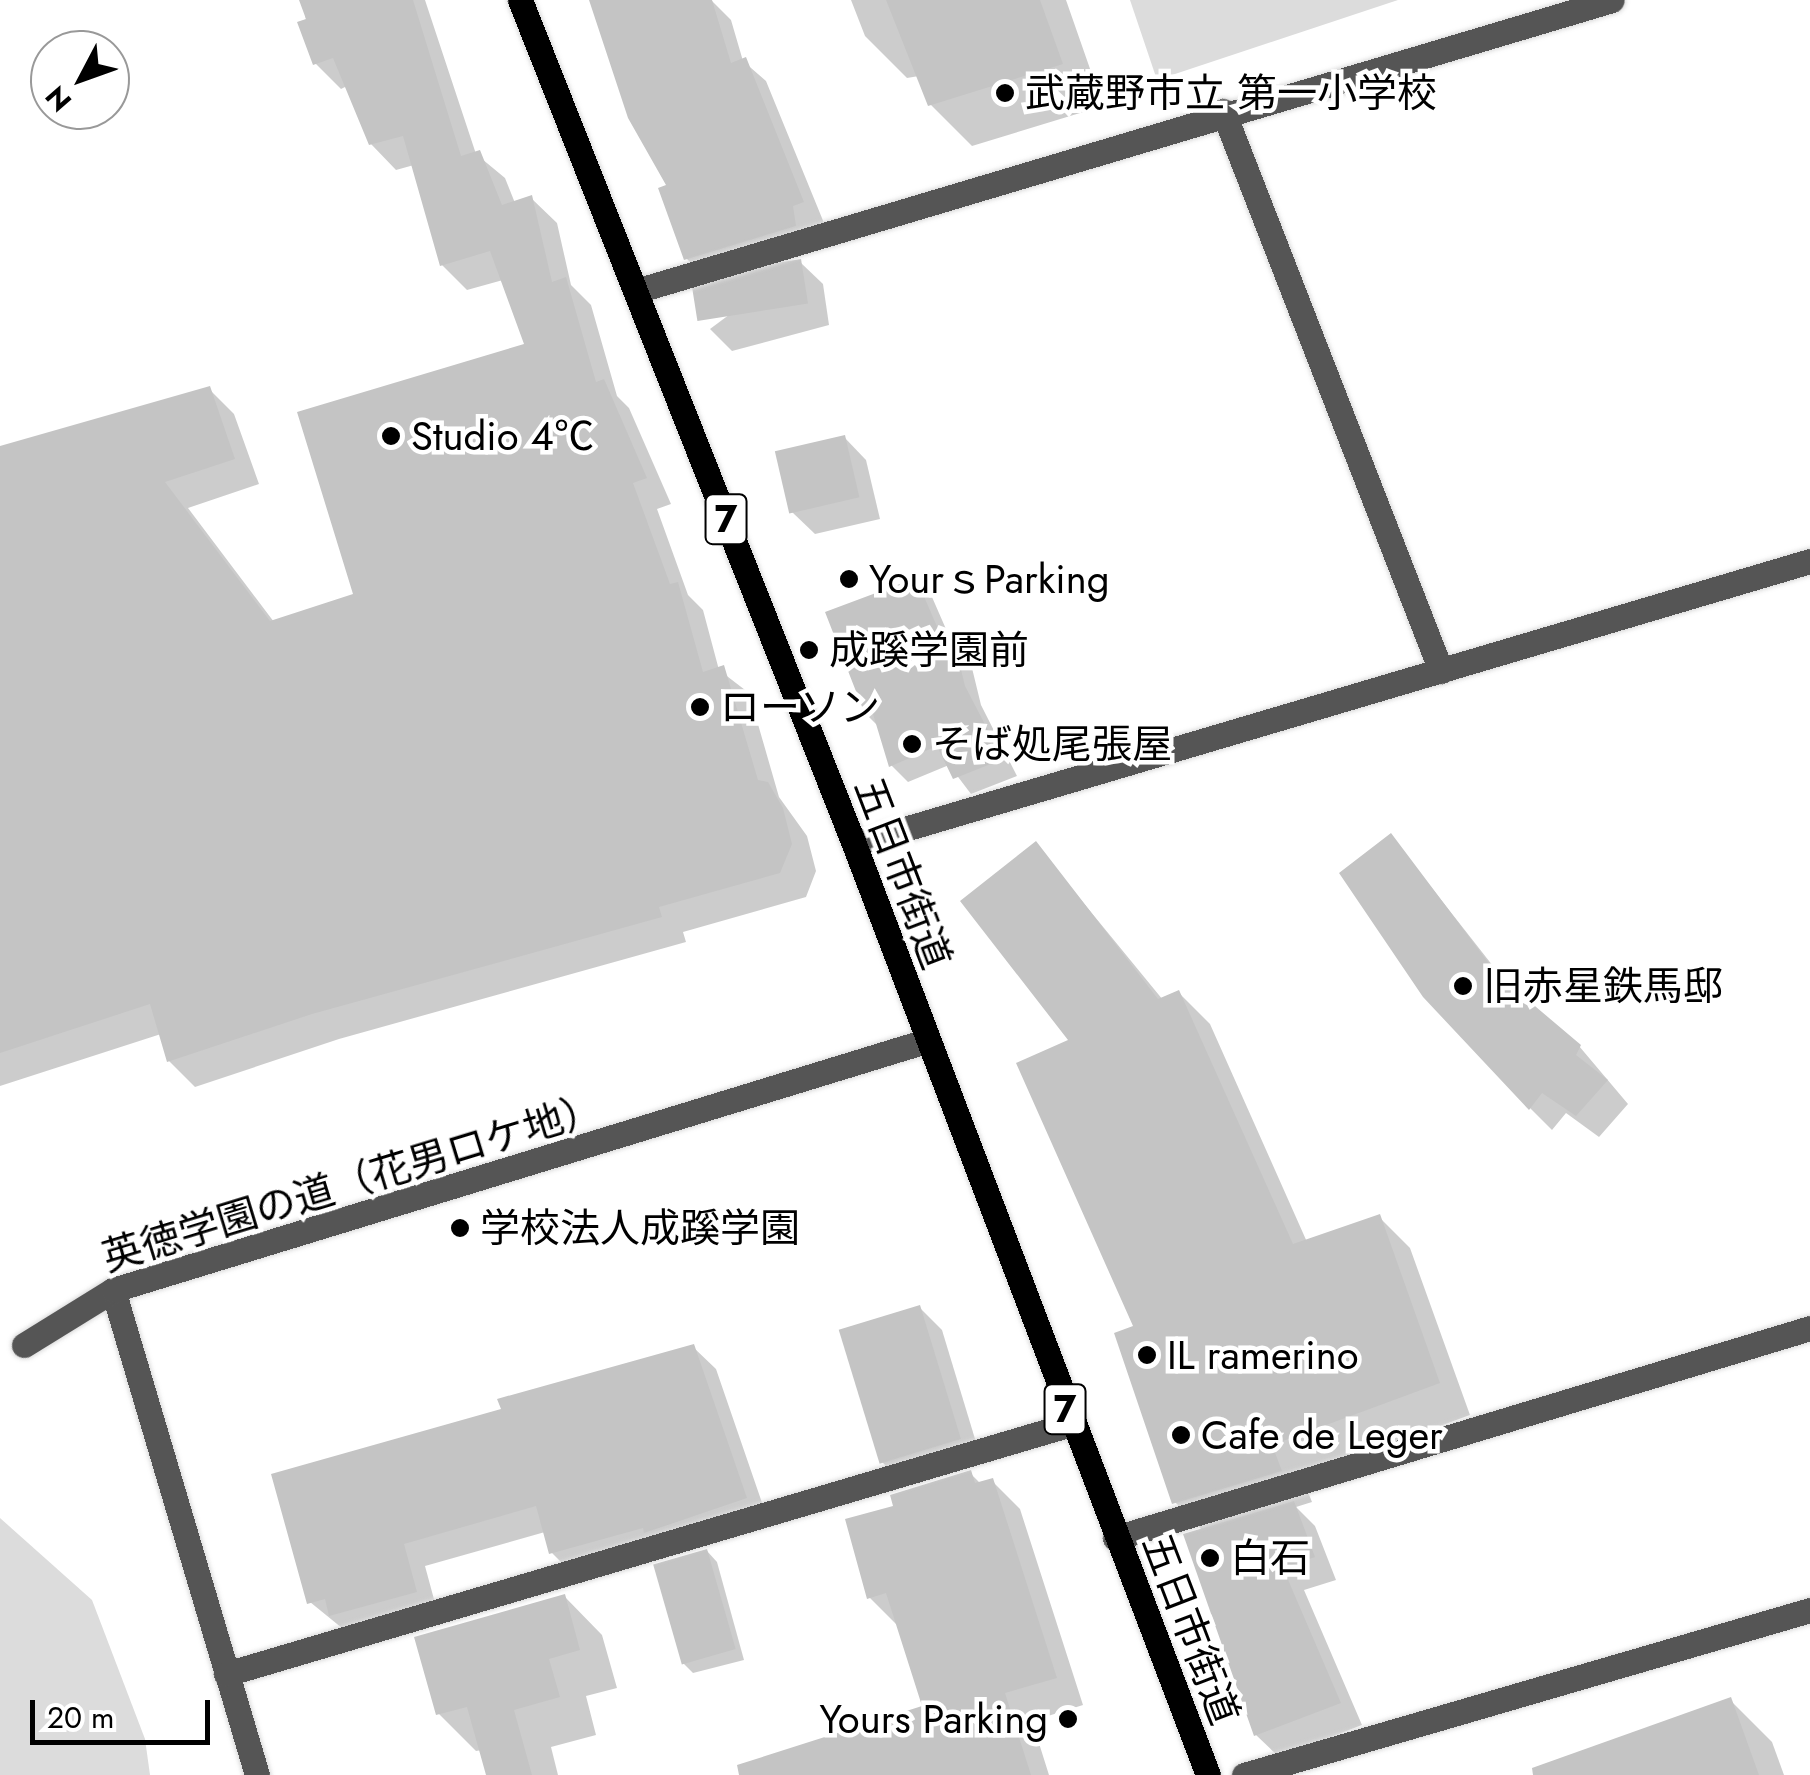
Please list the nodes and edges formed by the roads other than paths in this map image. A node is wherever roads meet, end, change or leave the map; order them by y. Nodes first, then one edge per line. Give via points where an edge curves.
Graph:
1 (520, 0) edge
2 (1612, 0) edge
3 (1223, 111) junction
4 (636, 291) junction
5 (1810, 562) edge
6 (1441, 671) junction
7 (854, 844) junction
8 (926, 1041) junction
9 (113, 1290) junction
10 (1810, 1328) edge
11 (24, 1346) dead end
12 (1071, 1424) junction
13 (1115, 1538) junction
14 (1810, 1610) edge
15 (226, 1674) junction
16 (256, 1775) edge
17 (1208, 1775) edge
18 (1244, 1775) edge

1 - 4 main road, 五日市街道 / 7
2 - 3 street
3 - 4 street
3 - 6 street
4 - 7 main road, 五日市街道 / 7
5 - 6 street
6 - 7 street
7 - 8 main road, 五日市街道 / 7
8 - 9 street, 英徳学園の道（花男ロケ地）
8 - 12 main road, 五日市街道 / 7
9 - 11 street, 英徳学園の道（花男ロケ地）
9 - 15 street
10 - 13 street
12 - 13 main road, 五日市街道 / 7
12 - 15 street
13 - 17 main road, 五日市街道 / 7
14 - 18 street
15 - 16 street

